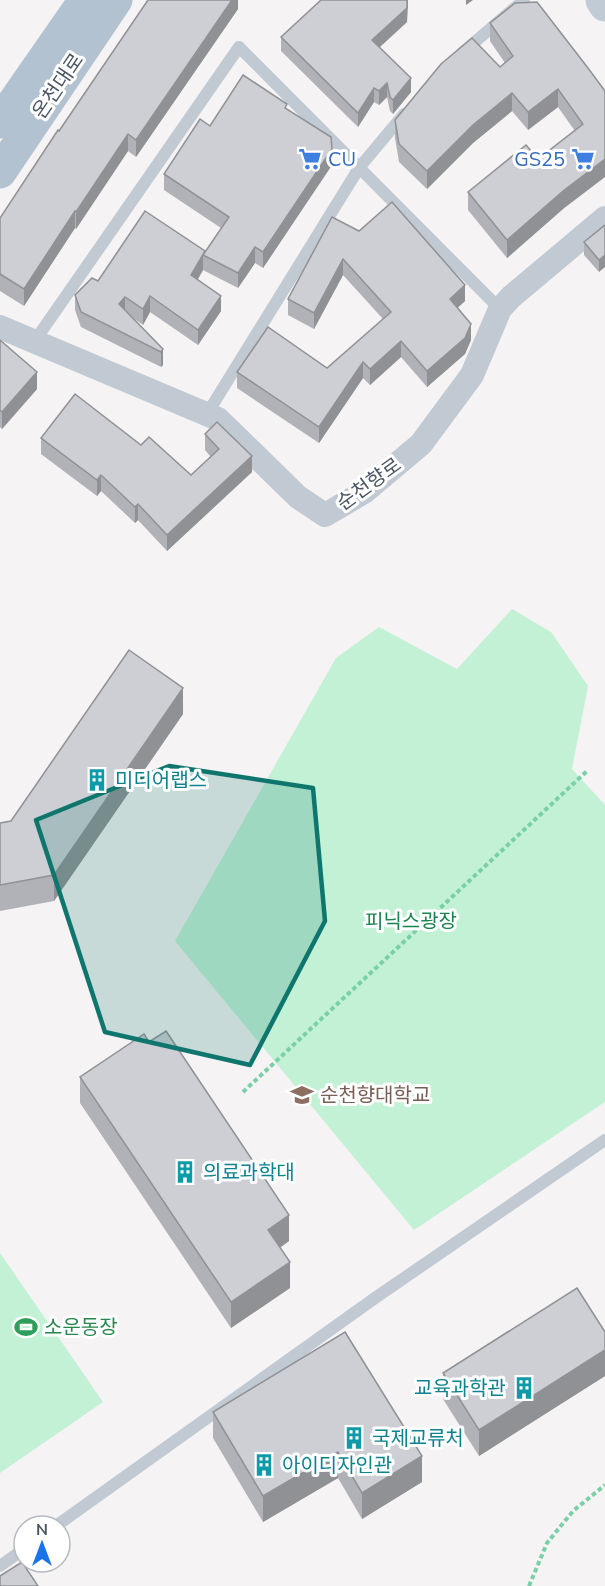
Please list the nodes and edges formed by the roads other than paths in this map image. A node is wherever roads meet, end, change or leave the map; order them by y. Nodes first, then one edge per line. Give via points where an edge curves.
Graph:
1 (85, 0) edge
2 (116, 0) edge
3 (524, 0) edge
4 (602, 0) edge
5 (605, 5) edge
6 (453, 60) edge
7 (412, 103) edge
8 (0, 122) edge
9 (359, 168) junction
10 (0, 172) edge
11 (605, 218) edge
12 (500, 309) junction
13 (0, 327) edge
14 (34, 342) junction
15 (207, 414) junction
16 (605, 1140) edge
17 (72, 1515) edge

1 - 8 main road, 온천대로
2 - 10 main road, 온천대로
3 - 6 lane
4 - 5 main road
7 - 9 lane
9 - 12 lane
9 - 14 lane via 239,48
9 - 15 lane
11 - 12 street, 순천향로
12 - 15 street, 순천향로 via 472,375 420,444 364,492 326,515 298,497 218,419
13 - 14 street, 순천향로
14 - 15 street, 순천향로
16 - 17 lane

